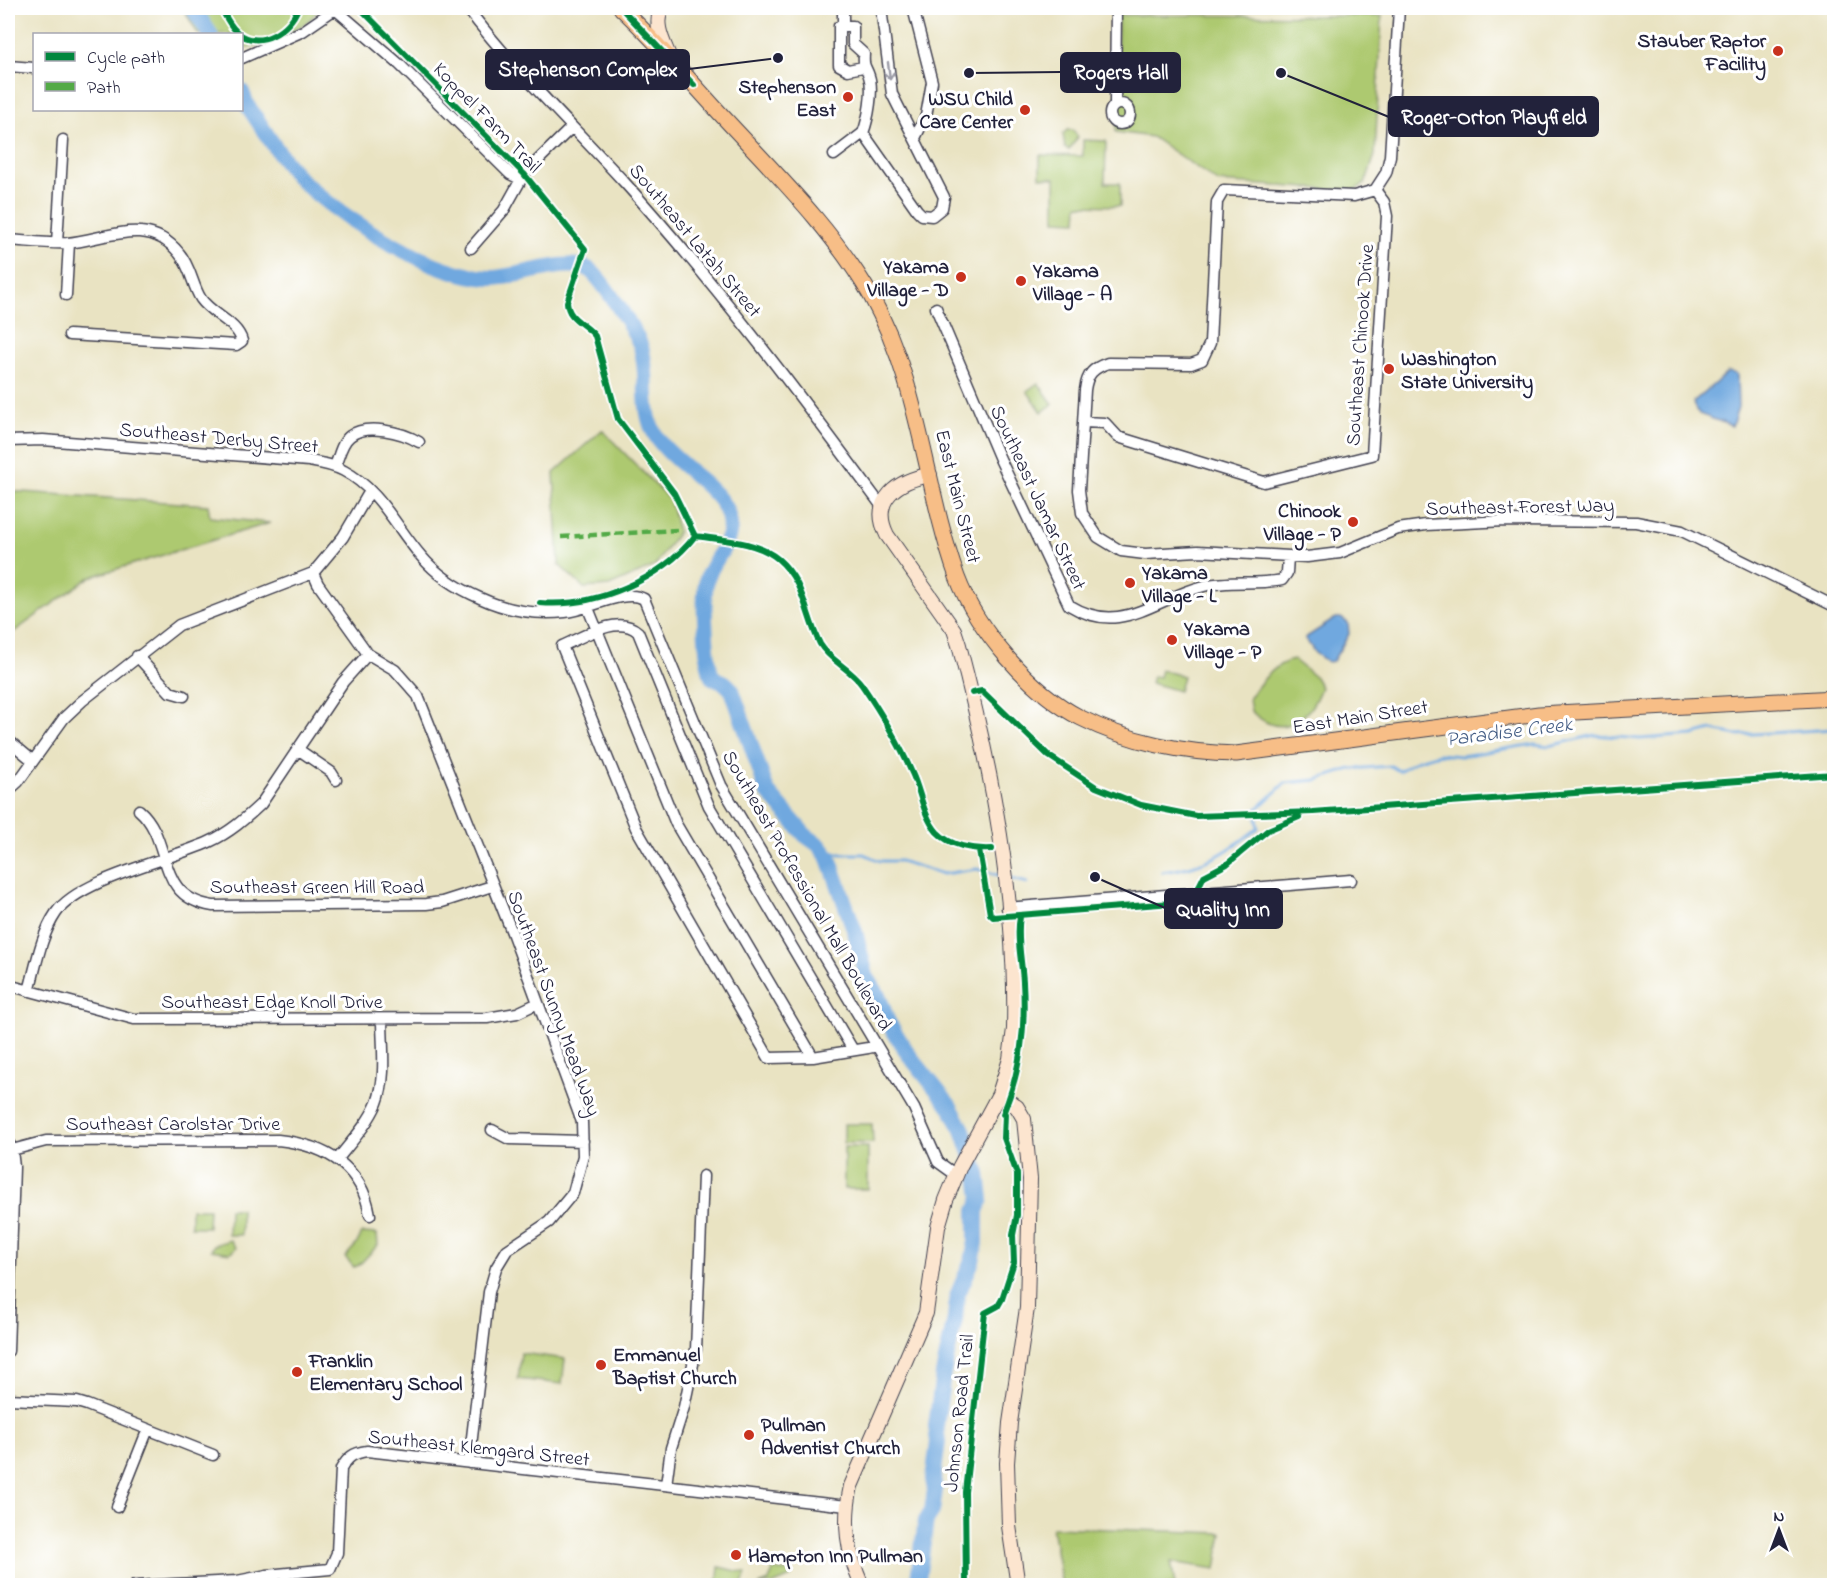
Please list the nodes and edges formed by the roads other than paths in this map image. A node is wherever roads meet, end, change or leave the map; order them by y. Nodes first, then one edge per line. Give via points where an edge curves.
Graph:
1 (335, 8) edge
2 (467, 8) edge
3 (624, 8) edge
4 (662, 8) edge
5 (843, 8) edge
6 (881, 8) edge
7 (913, 8) edge
8 (1116, 8) edge
9 (1399, 8) edge
10 (843, 26) junction
11 (245, 56) edge
12 (669, 57) junction
13 (8, 66) edge
14 (33, 68) edge
15 (863, 68) junction
16 (1115, 105) dead end
17 (906, 121) junction
18 (923, 122) junction
19 (571, 128) junction
20 (863, 133) junction
21 (915, 138) junction
22 (63, 140) dead end
23 (834, 155) dead end
24 (524, 174) junction
25 (1375, 190) junction
26 (8, 240) edge
27 (57, 243) junction
28 (69, 243) junction
29 (471, 248) dead end
30 (66, 295) dead end
31 (936, 308) dead end
32 (69, 335) dead end
33 (1083, 422) junction
34 (8, 441) edge
35 (419, 442) dead end
36 (335, 466) junction
37 (930, 475) junction
38 (370, 491) junction
39 (883, 508) junction
40 (1288, 556) junction
41 (313, 573) junction
42 (1834, 606) edge
43 (588, 608) junction
44 (595, 631) junction
45 (368, 654) junction
46 (137, 656) junction
47 (184, 696) dead end
48 (1834, 698) edge
49 (8, 740) edge
50 (299, 750) junction
51 (32, 760) junction
52 (336, 780) dead end
53 (8, 791) edge
54 (139, 810) dead end
55 (165, 859) junction
56 (1351, 880) dead end
57 (492, 886) junction
58 (1007, 908) junction
59 (8, 985) edge
60 (29, 991) junction
61 (538, 1003) junction
62 (382, 1019) junction
63 (877, 1046) junction
64 (853, 1050) junction
65 (813, 1057) junction
66 (999, 1094) junction
67 (492, 1130) dead end
68 (583, 1141) junction
69 (10, 1145) edge
70 (337, 1160) junction
71 (958, 1171) junction
72 (704, 1176) dead end
73 (370, 1215) dead end
74 (8, 1289) edge
75 (8, 1351) edge
76 (8, 1399) edge
77 (148, 1429) junction
78 (213, 1455) dead end
79 (469, 1463) junction
80 (666, 1485) junction
81 (847, 1506) junction
82 (117, 1507) dead end
83 (134, 1586) edge
84 (862, 1586) edge
85 (1018, 1586) edge

1 - 11 street via 303,31
1 - 24 street via 399,64 510,174 518,178
2 - 19 street, Southeast Latah Street
3 - 12 main road, East Main Street
4 - 12 street via 659,29
5 - 10 street
6 -> 17 street via 892,94
7 - 18 street via 932,82
8 - 16 street
9 - 25 street via 1390,156 1386,173
10 - 15 street via 853,26 853,44 864,54
10 - 15 street via 839,26 839,65 848,70
12 - 37 main road, East Main Street via 787,186 845,257 870,295 890,333 912,395
13 - 14 street
15 - 20 street via 870,77 869,119
17 - 18 street via 915,126
17 - 21 street
18 - 21 street
19 - 24 street
19 - 39 street, Southeast Latah Street via 625,183 729,304
20 - 21 street via 917,210 932,216 942,208 945,197
20 - 23 street
22 - 27 street
24 - 29 street via 504,210
25 - 33 street, Southeast Forest Way via 1354,196 1224,190 1217,202 1211,337 1206,354 1191,364 1108,363 1097,367 1086,381
25 - 33 street, Southeast Chinook Drive via 1384,202 1387,216 1372,455 1264,482 1119,438 1105,423
26 - 27 street
27 - 28 street
28 - 30 street
28 - 32 street via 122,231 139,231 168,242 187,264 208,308 234,327 242,341 236,345
31 - 40 street, Southeast Jamar Street via 1005,470 1069,605 1085,615 1106,620 1127,616 1204,586 1282,580 1287,573
33 - 40 street, Southeast Forest Way via 1081,507 1090,529 1107,544 1134,554 1198,551
34 - 36 street, Southeast Derby Street via 43,440 309,460
35 - 36 street via 407,435 357,432 348,437
36 - 38 street, Southeast Derby Street
37 - 39 street via 909,478 898,485
37 - 48 main road, East Main Street via 958,580 981,623 1013,664 1080,718 1168,747 1253,753 1442,724 1539,714
38 - 41 street via 343,537
38 - 43 street, Southeast Derby Street via 421,556 439,574 467,592 526,611
39 - 58 street via 887,535 954,630 959,645 992,781
40 - 42 street, Southeast Forest Way via 1340,553 1398,529 1442,524 1643,523 1682,531
41 - 45 street, Southeast Sunny Mead Way
41 - 46 street via 179,625
43 - 44 street
43 - 63 street, Southeast Professional Mall Boulevard via 630,594 644,599 721,785
44 - 64 street via 619,624 630,625 638,632 709,806
44 - 65 street via 676,824
44 - 65 street via 562,646 636,828 769,1058
45 - 50 street via 343,682
45 - 57 street, Southeast Sunny Mead Way via 395,670 418,696
46 - 47 street via 170,692
46 - 51 street via 70,713
49 - 51 street
50 - 52 street via 331,772
50 - 55 street via 247,818 209,842
51 - 53 street
54 - 55 street, Southeast Green Hill Road via 148,818
55 - 57 street, Southeast Green Hill Road via 171,880 184,896 197,904 213,906 426,904
55 - 60 street via 92,886 58,910 48,926
56 - 58 street
57 - 61 street, Southeast Sunny Mead Way
58 - 66 street via 1014,1029
59 - 60 street, Southeast Edge Knoll Drive
60 - 62 street, Southeast Edge Knoll Drive via 134,1019
61 - 62 street, Southeast Edge Knoll Drive via 504,1017
61 - 68 street, Southeast Sunny Mead Way via 582,1122
62 - 70 street via 382,1082 377,1103
63 - 64 street
63 - 71 street, Southeast Professional Mall Boulevard via 914,1108 938,1162
64 - 65 street
66 - 71 street
66 - 85 street via 1017,1107 1024,1119 1030,1179 1027,1308 1007,1463 1008,1526
67 - 68 street via 509,1139
68 - 79 street, Southeast Sunny Mead Way via 581,1171 573,1193 549,1222 507,1250 496,1268 489,1292
69 - 70 street, Southeast Carolstar Drive via 46,1141 278,1140 300,1142
69 - 74 street via 14,1167
70 - 73 street, Southeast Carolstar Drive via 361,1186
71 - 81 street via 938,1227 926,1313 863,1453
72 - 80 street via 696,1350 671,1448
74 - 75 street
76 - 77 street via 77,1402
77 - 78 street
77 - 82 street
79 - 80 street, Southeast Klemgard Street
79 - 83 street, Southeast Klemgard Street via 367,1451 346,1459 341,1469 337,1553 330,1569 229,1582
80 - 81 street, Southeast Klemgard Street
81 - 84 street via 848,1548

